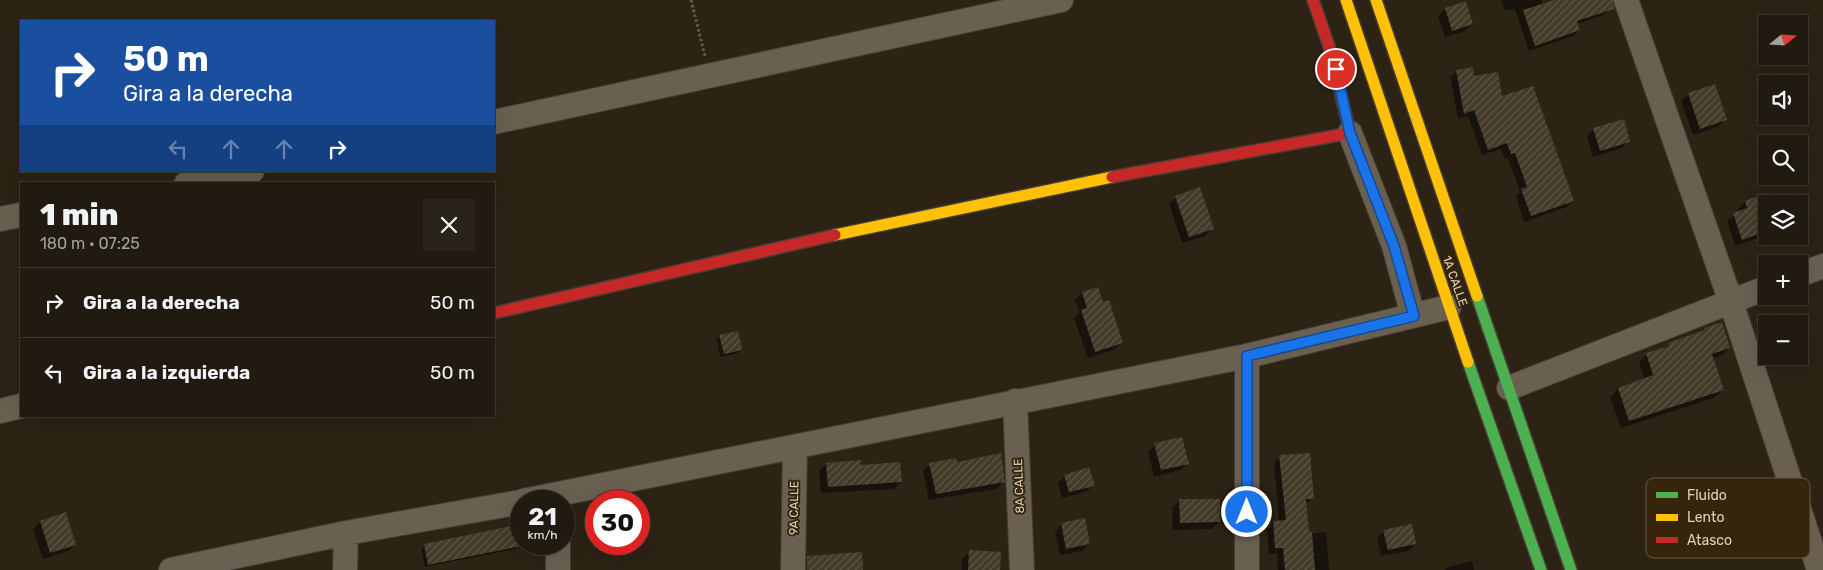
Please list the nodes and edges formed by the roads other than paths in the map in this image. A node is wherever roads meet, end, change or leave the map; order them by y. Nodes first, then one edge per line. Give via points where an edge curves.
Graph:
1 (1061, 0) edge
2 (1313, 0) edge
3 (1346, 0) edge
4 (1376, 0) edge
5 (1626, 0) edge
6 (495, 122) edge
7 (1350, 133) junction
8 (247, 172) edge
9 (196, 182) edge
10 (20, 215) edge
11 (0, 219) edge
12 (1823, 266) edge
13 (1808, 272) edge
14 (1758, 291) edge
15 (1731, 302) junction
16 (1449, 307) junction
17 (495, 313) edge
18 (1414, 316) junction
19 (1247, 356) junction
20 (1509, 388) junction
21 (1015, 401) junction
22 (20, 406) edge
23 (0, 410) edge
24 (795, 447) junction
25 (1789, 478) edge
26 (575, 494) edge
27 (510, 503) edge
28 (346, 533) junction
29 (1810, 543) edge
30 (558, 555) edge
31 (171, 570) edge
32 (345, 570) edge
33 (558, 570) edge
34 (793, 570) edge
35 (1022, 570) edge
36 (1247, 570) edge
37 (1541, 570) edge
38 (1571, 570) edge
39 (1819, 570) edge

1 - 6 street
2 - 7 main road via 1336,69
3 - 16 main road, 1A CALLE
4 - 20 main road, 1A CALLE
5 - 15 street
7 - 17 main road via 1062,186 754,252
7 - 18 street via 1394,246
8 - 9 street
10 - 11 street
12 - 13 street
14 - 15 street
15 - 20 street
15 - 25 street
16 - 18 street
16 - 37 main road, 1A CALLE
18 - 19 street
19 - 21 street
19 - 36 street
20 - 38 main road, 1A CALLE
21 - 24 street
21 - 35 street, 8A CALLE
22 - 23 street
24 - 26 street
24 - 34 street, 9A CALLE
27 - 28 street
28 - 31 street
28 - 32 street
29 - 39 street
30 - 33 street

